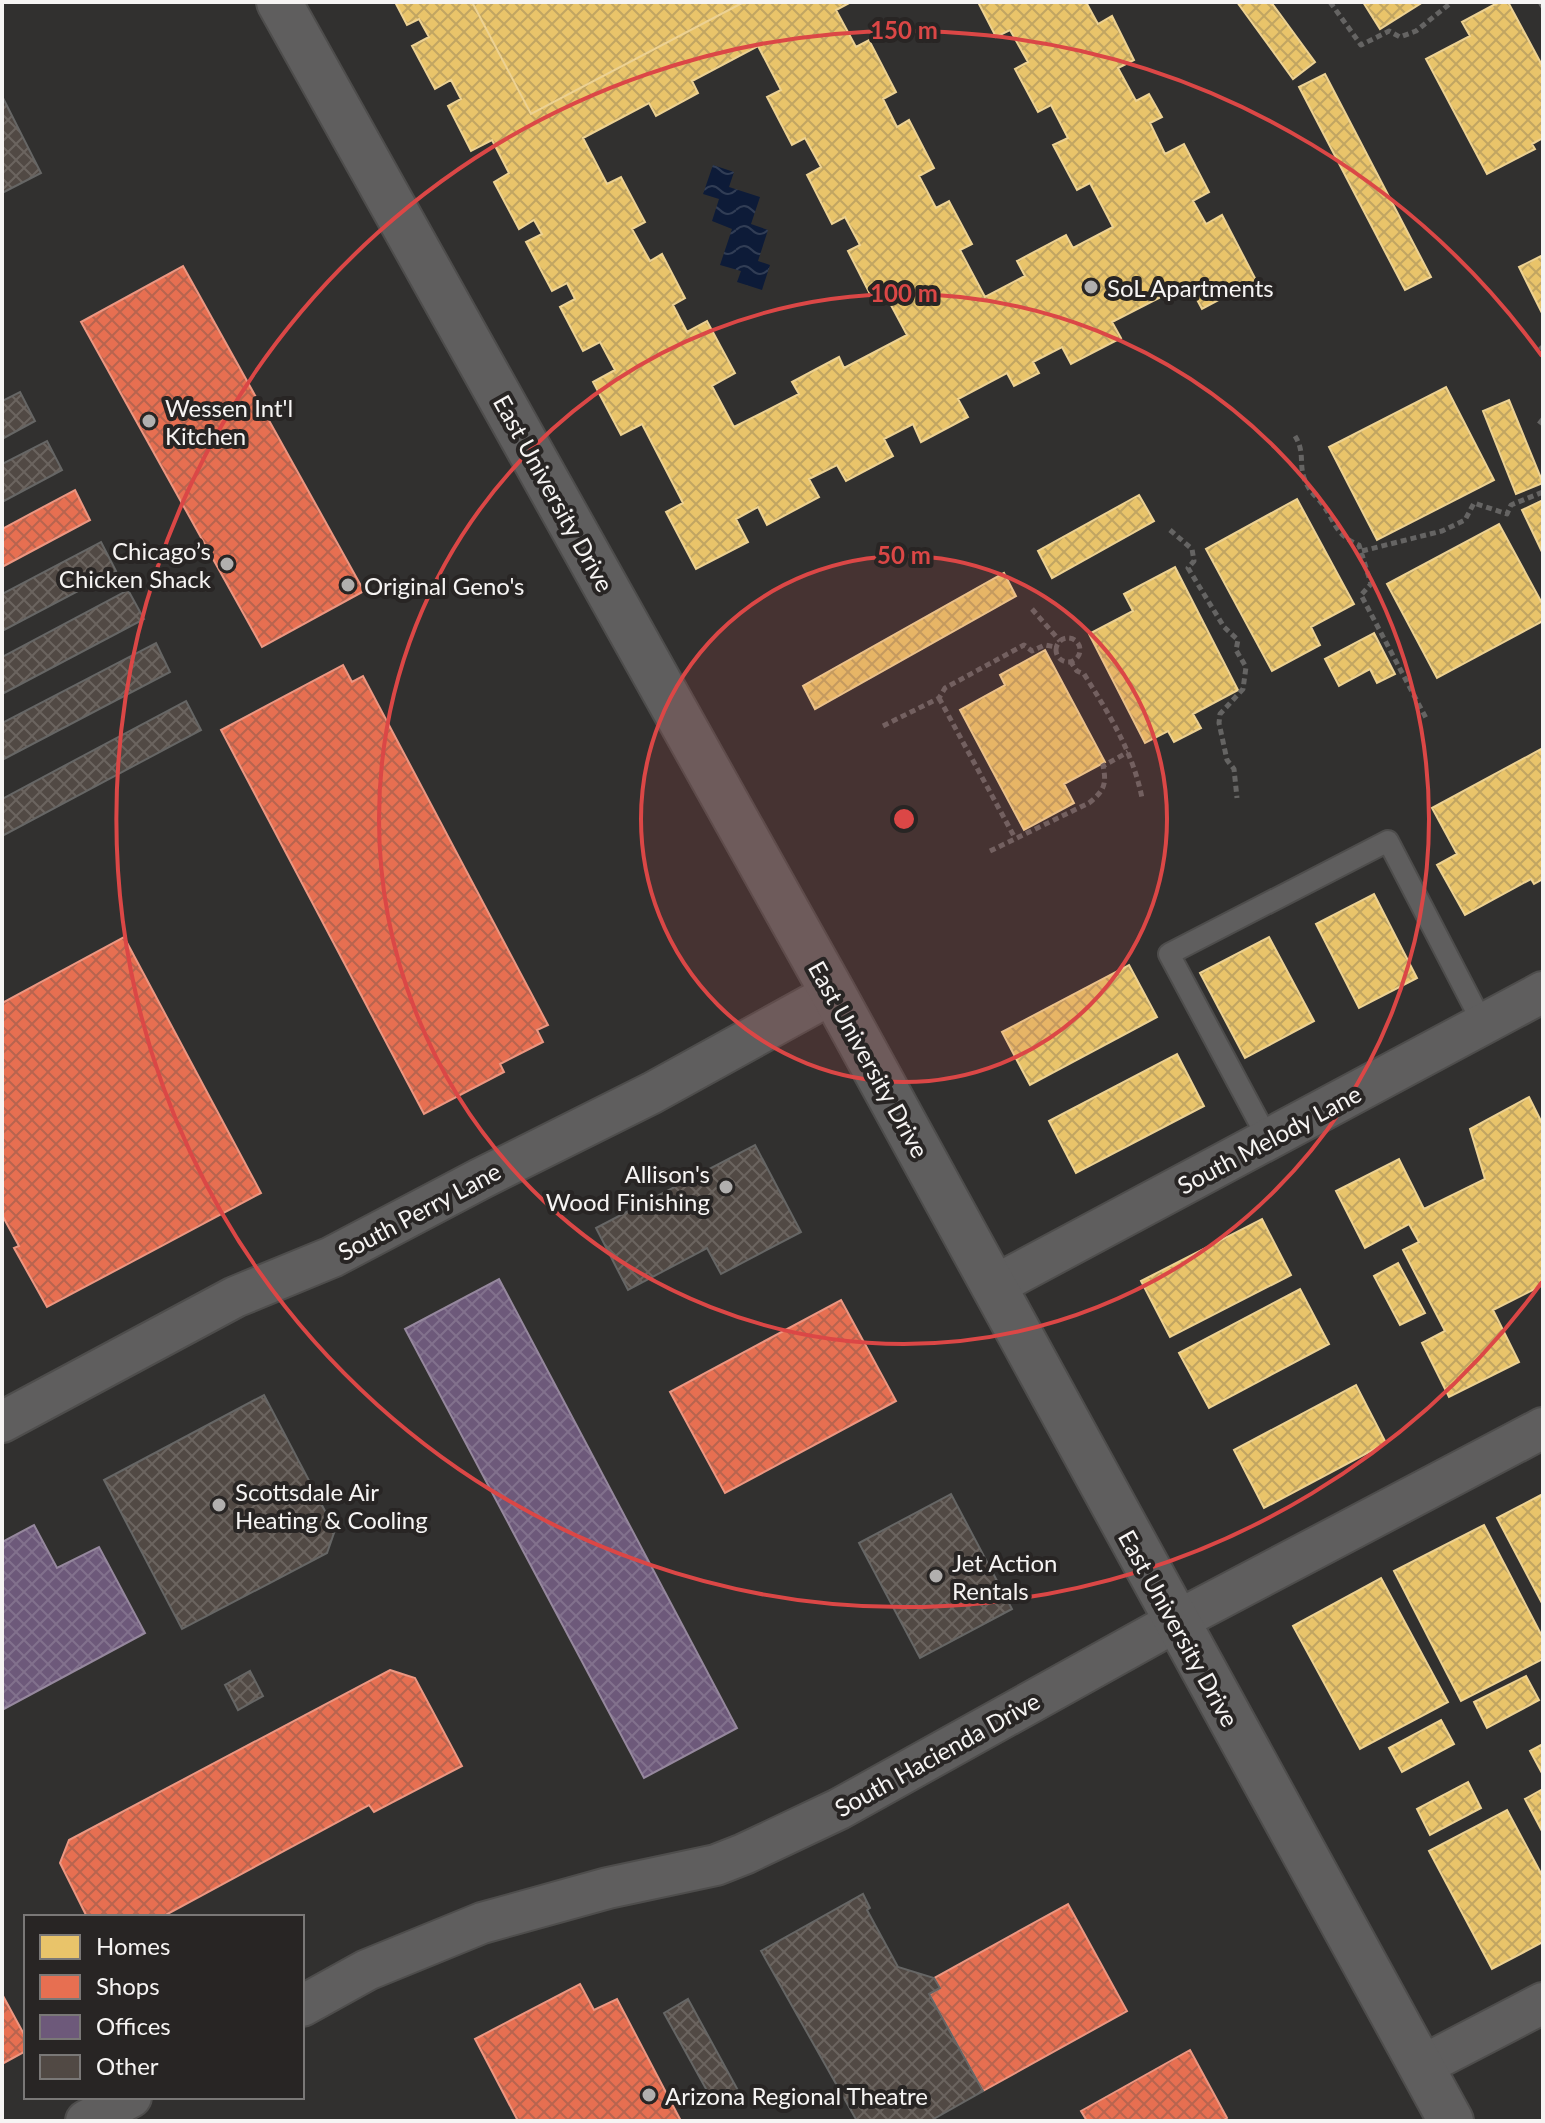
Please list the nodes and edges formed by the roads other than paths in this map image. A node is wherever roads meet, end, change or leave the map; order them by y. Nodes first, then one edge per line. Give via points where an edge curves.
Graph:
1 (279, 2) edge
2 (1543, 992) edge
3 (833, 993) junction
4 (1483, 1024) junction
5 (1268, 1139) junction
6 (994, 1286) junction
7 (2, 1422) edge
8 (1543, 1428) edge
9 (1175, 1622) junction
10 (1543, 2003) edge
11 (304, 2005) edge
12 (1420, 2067) junction
13 (127, 2099) edge
14 (86, 2121) edge
15 (1451, 2121) edge

1 - 3 main road, East University Drive
2 - 4 street, South Melody Lane
3 - 6 main road, East University Drive
3 - 7 street, South Perry Lane via 652,1093 332,1257 235,1297
4 - 5 street, South Melody Lane
4 - 5 lane via 1388,841 1169,954
5 - 6 street, South Melody Lane
6 - 9 main road, East University Drive
8 - 9 street, South Hacienda Drive
9 - 11 street, South Hacienda Drive via 839,1809 744,1854 482,1923 367,1970
9 - 12 main road, East University Drive
10 - 12 street
12 - 15 main road, East University Drive
13 - 14 street

